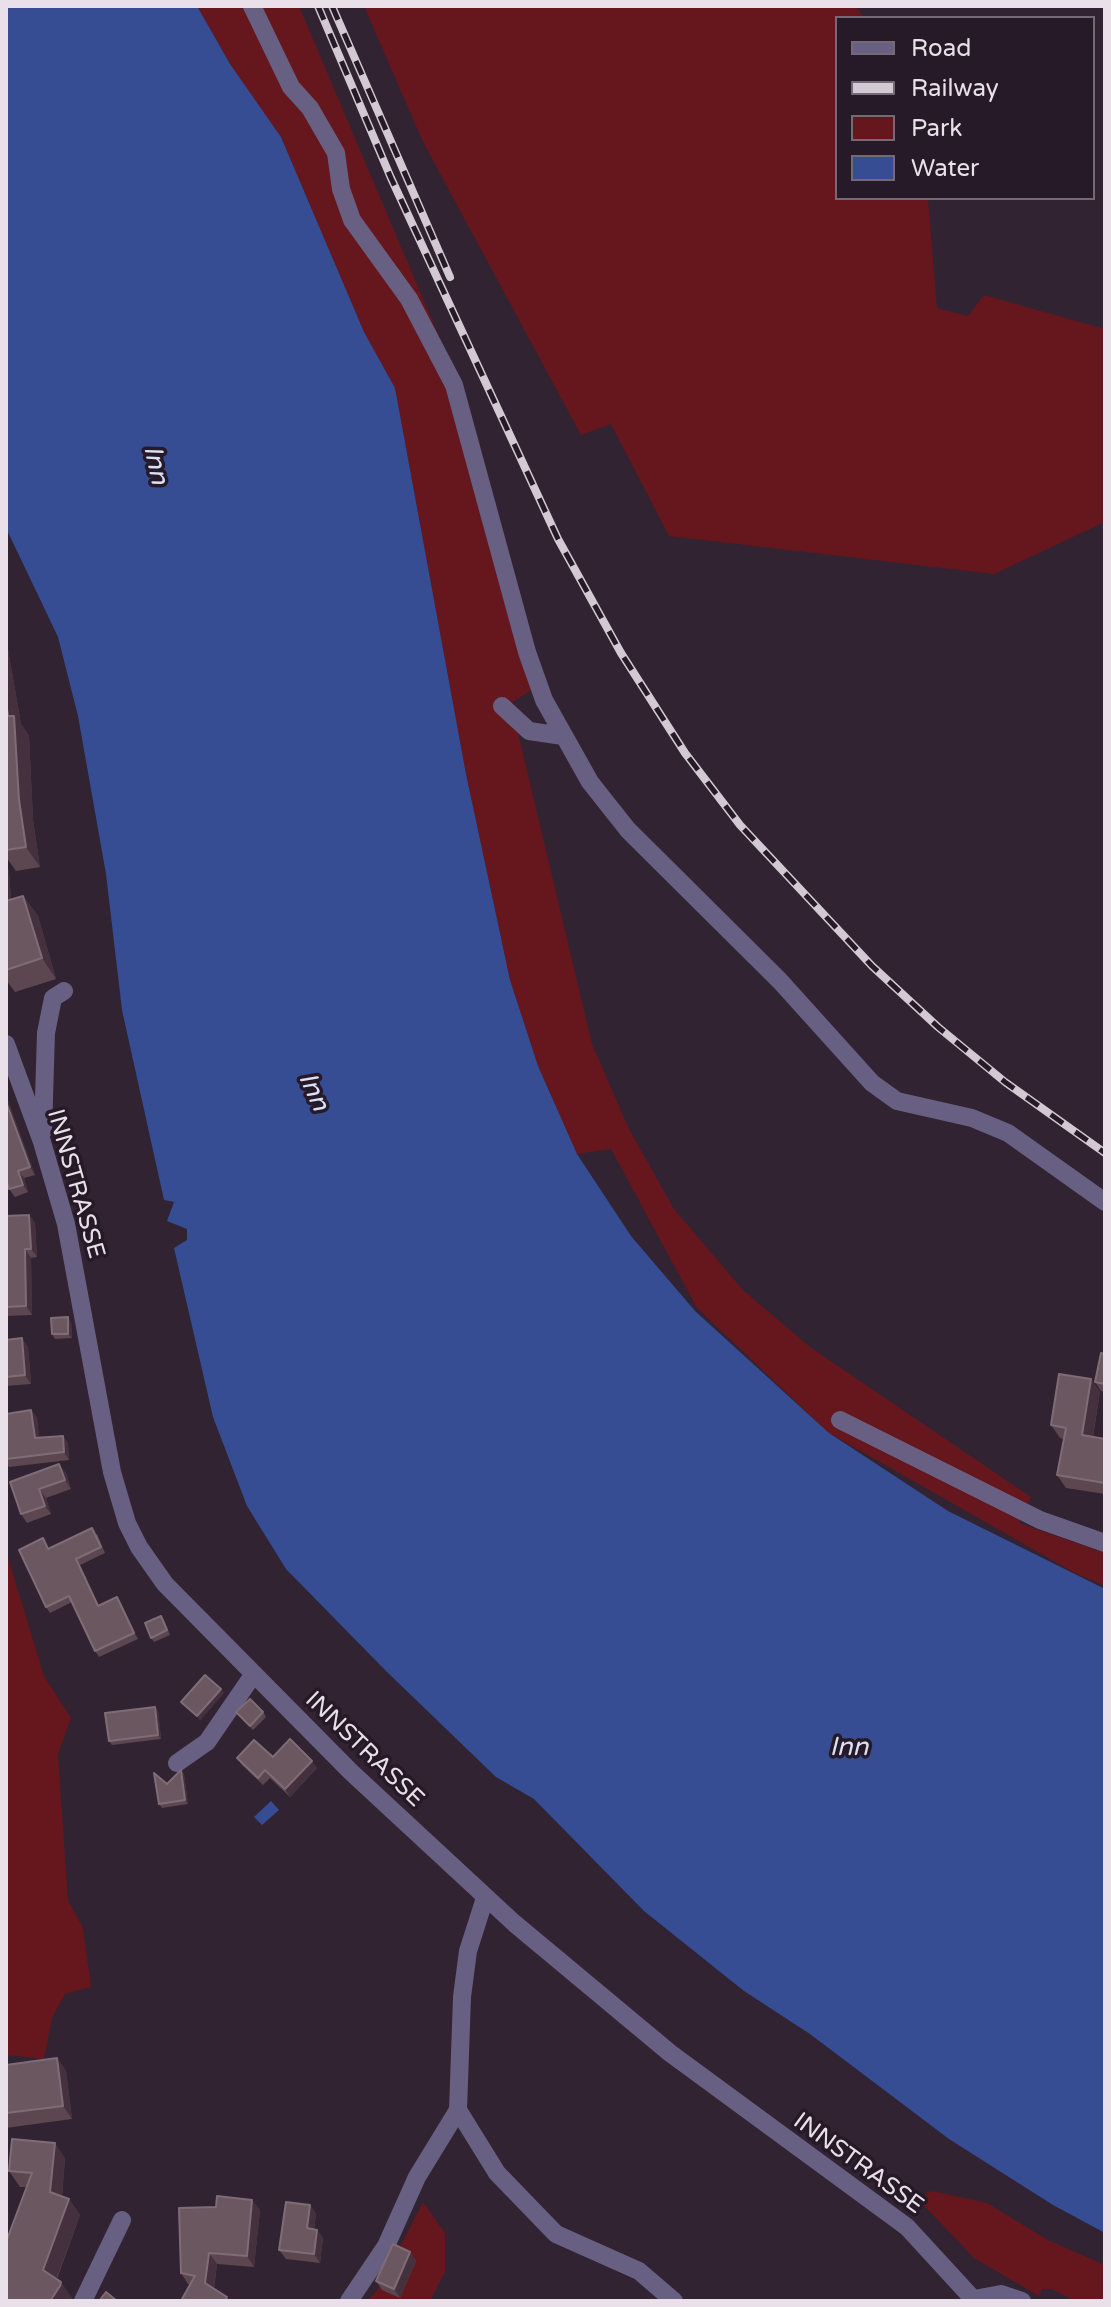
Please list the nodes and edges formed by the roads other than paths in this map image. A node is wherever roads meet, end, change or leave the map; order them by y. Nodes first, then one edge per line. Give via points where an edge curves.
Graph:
1 (252, 6) edge
2 (502, 706) dead end
3 (563, 736) junction
4 (64, 991) dead end
5 (6, 1044) edge
6 (42, 1142) junction
7 (1105, 1202) edge
8 (840, 1420) dead end
9 (1105, 1543) edge
10 (253, 1675) junction
11 (177, 1763) dead end
12 (485, 1898) junction
13 (458, 2110) junction
14 (122, 2220) dead end
15 (974, 2300) edge
16 (83, 2301) edge
17 (349, 2301) edge
18 (674, 2301) edge
19 (1022, 2301) edge

1 - 3 street via 291,87 336,153 352,220 409,299 454,385 527,652
2 - 3 street via 529,731
3 - 7 street via 628,830 780,981 872,1083 897,1101 972,1118 1008,1133
4 - 6 street via 53,998 46,1033
5 - 6 street, INNSTRASSE
6 - 10 street, INNSTRASSE via 66,1224 112,1472 127,1523 165,1584
8 - 9 street via 1040,1520
10 - 11 street via 207,1742
10 - 12 street, INNSTRASSE
12 - 13 street via 468,1951 462,1997
12 - 15 street, INNSTRASSE via 670,2053 907,2227
13 - 17 street via 417,2177 386,2246
13 - 18 street via 497,2173 556,2234 639,2271
14 - 16 street
15 - 19 street via 1001,2294

